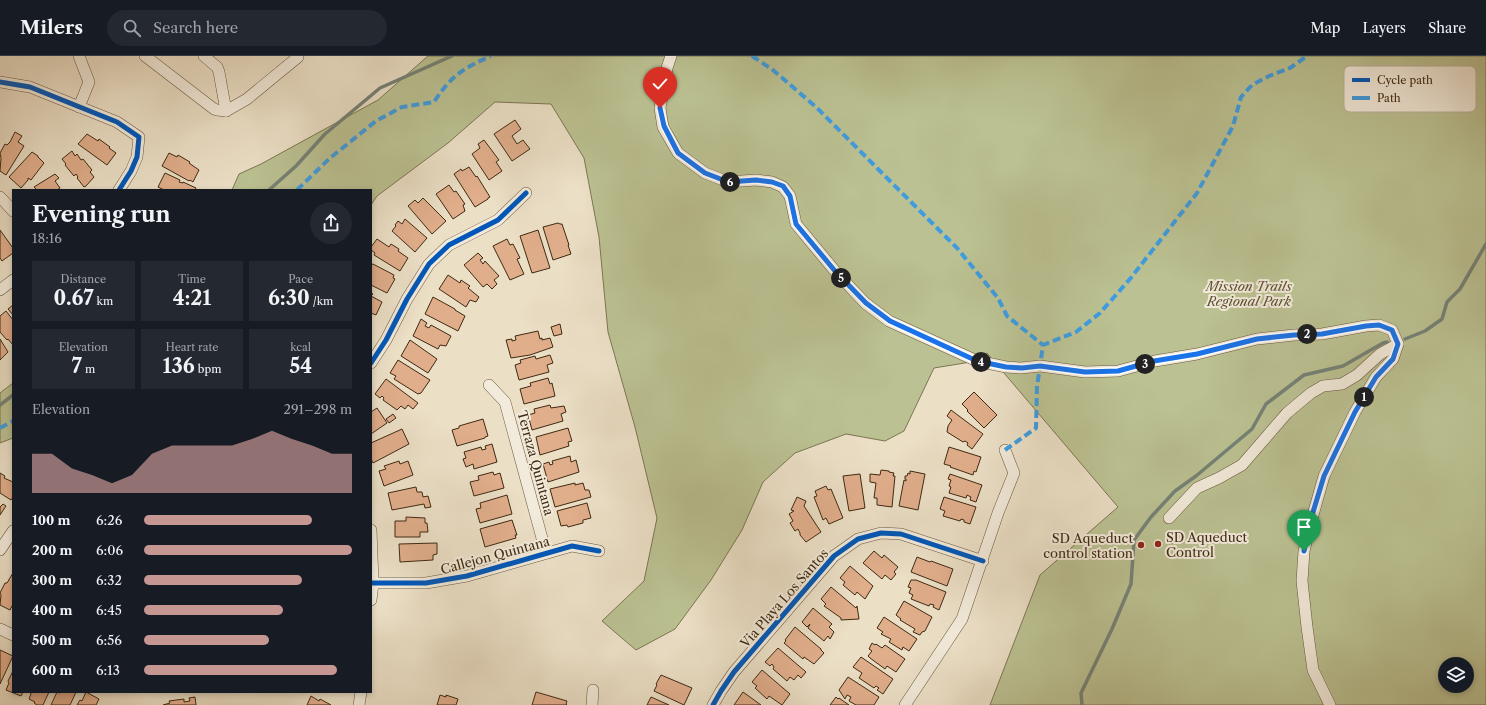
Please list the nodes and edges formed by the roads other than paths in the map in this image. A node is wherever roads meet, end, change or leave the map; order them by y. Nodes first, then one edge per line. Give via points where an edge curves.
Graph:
1 (80, 56) edge
2 (145, 56) edge
3 (204, 56) edge
4 (671, 56) edge
5 (298, 57) dead end
6 (0, 82) edge
7 (79, 107) junction
8 (226, 111) junction
9 (120, 189) edge
10 (526, 193) dead end
11 (0, 197) edge
12 (12, 210) edge
13 (12, 281) edge
14 (0, 290) edge
15 (1398, 344) junction
16 (372, 361) edge
17 (489, 386) dead end
18 (1005, 450) dead end
19 (1169, 518) dead end
20 (12, 532) edge
21 (0, 550) edge
22 (599, 551) dead end
23 (546, 553) junction
24 (372, 557) edge
25 (983, 561) junction
26 (373, 584) junction
27 (372, 592) edge
28 (0, 629) edge
29 (12, 635) edge
30 (593, 690) dead end
31 (361, 693) edge
32 (359, 705) edge
33 (592, 705) edge
34 (713, 705) edge
35 (905, 705) edge
36 (1330, 705) edge

1 - 7 street via 89,82
2 - 8 street via 214,109
3 - 8 street via 217,67
4 - 15 street via 660,108 664,126 678,153 705,173 728,182 756,180 783,186 790,196 796,224 866,303 890,321 977,361 1006,367 1040,366 1085,372 1118,371 1257,339 1322,334 1379,325 1392,330
5 - 8 street via 247,99
6 - 7 street via 30,87
7 - 9 street via 117,122 139,137 137,157
10 - 16 street via 498,220 449,245 429,264
11 - 12 street
13 - 14 street
15 - 19 street via 1380,354 1357,375 1342,384 1323,386 1310,393 1287,413 1242,464 1197,488
15 - 36 street via 1393,359 1376,377 1355,412 1324,476 1304,551 1302,581 1313,670
17 - 23 street, Terraza Quintana via 504,402
18 - 25 street via 1014,473
20 - 21 street
22 - 23 street, Callejon Quintana via 572,546
23 - 26 street, Callejon Quintana via 467,576 426,583
24 - 26 street
25 - 34 street, Via Playa Los Santos via 901,534 881,533 858,539 834,556 734,672
25 - 35 street via 962,618
26 - 27 street
28 - 29 street
30 - 33 street
31 - 32 street

